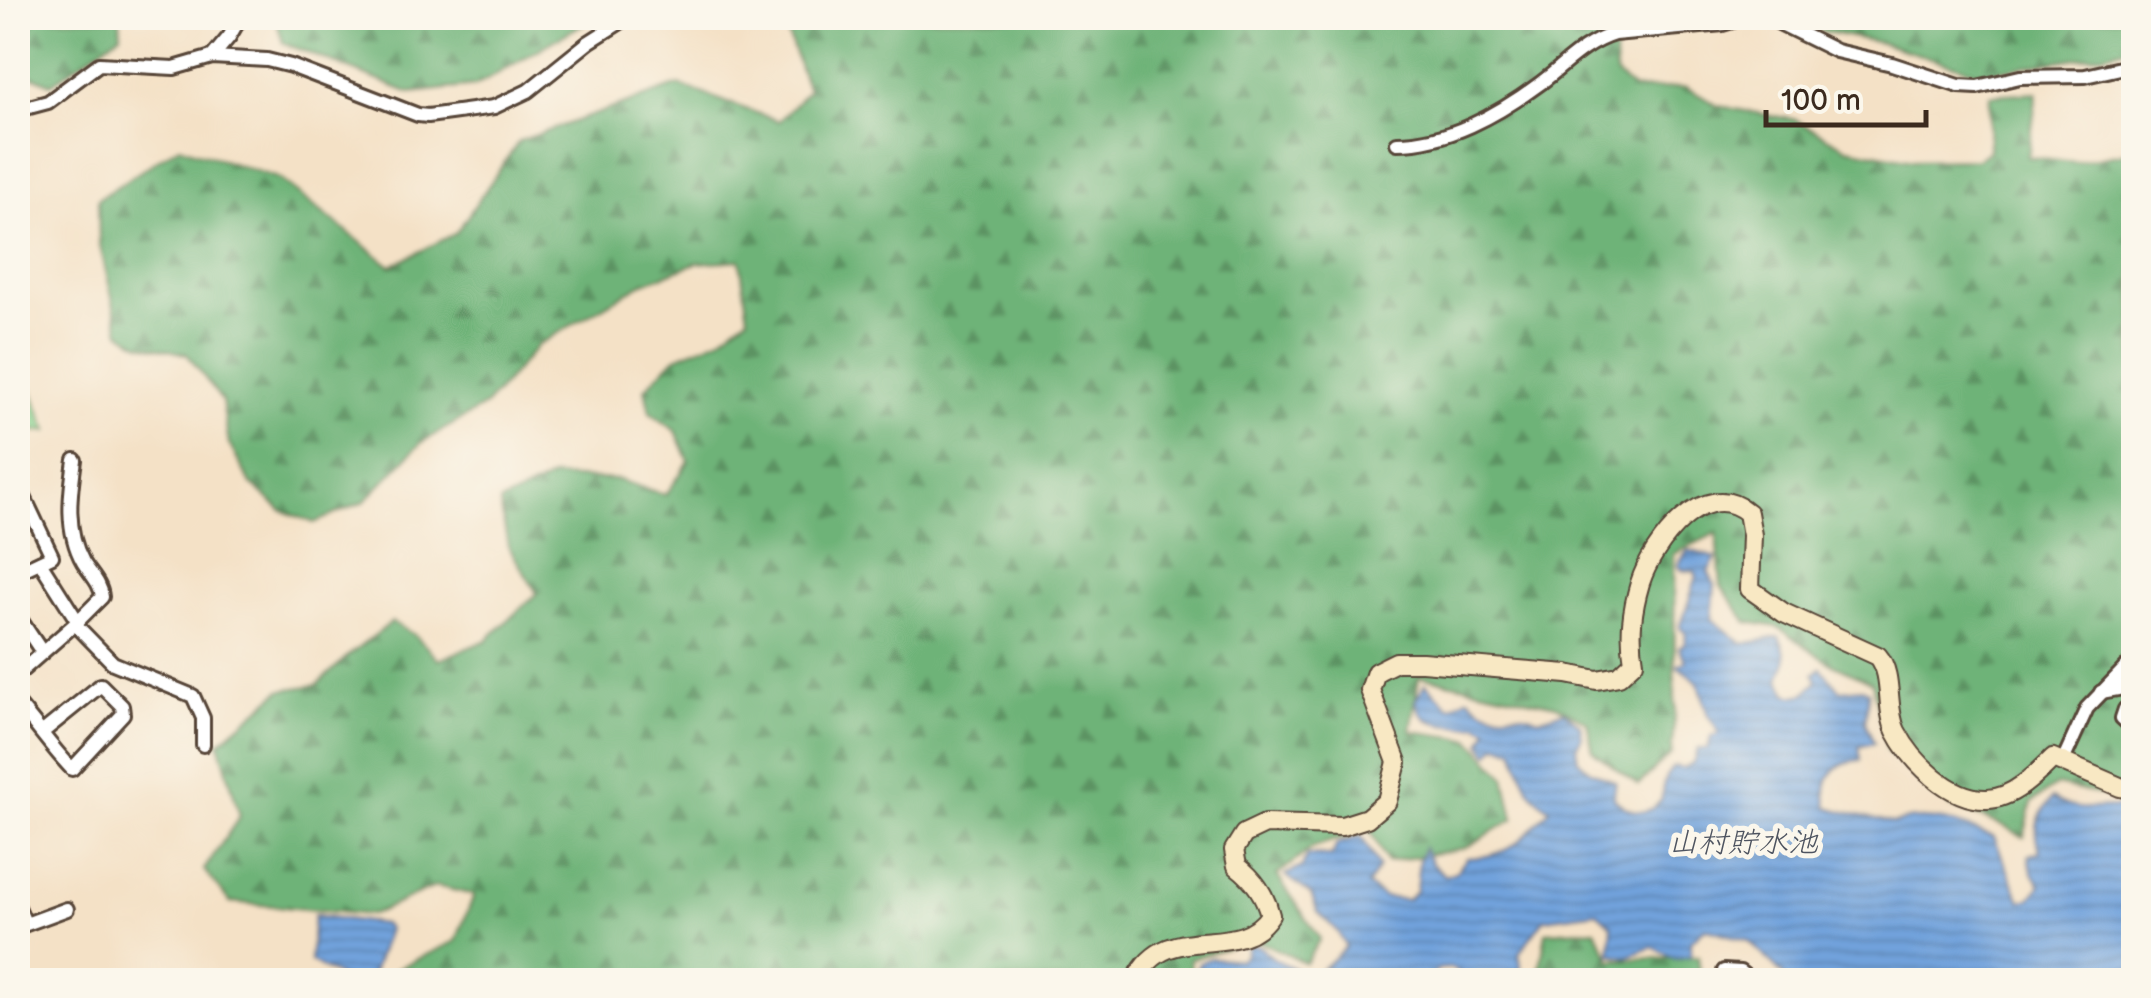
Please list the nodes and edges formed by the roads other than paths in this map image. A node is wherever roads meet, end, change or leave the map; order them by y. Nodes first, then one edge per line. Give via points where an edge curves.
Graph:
1 (240, 18) edge
2 (627, 18) edge
3 (1743, 18) edge
4 (1769, 18) edge
5 (212, 57) junction
6 (2134, 65) edge
7 (18, 110) edge
8 (1397, 143) dead end
9 (75, 460) dead end
10 (18, 484) edge
11 (40, 562) junction
12 (18, 572) edge
13 (18, 616) edge
14 (77, 623) junction
15 (42, 652) junction
16 (2134, 659) edge
17 (118, 666) junction
18 (18, 674) edge
19 (2134, 680) edge
20 (101, 685) junction
21 (2101, 692) junction
22 (18, 704) edge
23 (2134, 704) edge
24 (2134, 728) edge
25 (44, 732) junction
26 (203, 746) dead end
27 (2062, 762) junction
28 (2134, 790) edge
29 (18, 907) edge
30 (67, 908) dead end
31 (21, 925) edge
32 (1724, 971) dead end
33 (1136, 980) edge
34 (1750, 980) edge

1 - 5 street
2 - 5 street via 528,91 494,107 428,116 279,63
3 - 8 street via 1598,39 1463,129 1424,143
4 - 6 street via 1836,51 1959,86 2020,76 2085,76
5 - 7 street via 174,68 99,64 48,102
9 - 14 street via 69,504 74,535 102,597
10 - 11 street via 52,556
11 - 12 street
11 - 14 street
13 - 15 street
14 - 15 street
14 - 17 street
15 - 18 street
16 - 21 street
17 - 20 street
17 - 26 street via 193,696 203,718
19 - 21 street
20 - 25 street
20 - 25 street via 123,714 72,769
21 - 27 street
22 - 25 street
23 - 24 street via 2122,718
27 - 28 street
27 - 33 street via 2053,758 1989,800 1960,794 1928,772 1895,729 1886,665 1750,589 1748,513 1730,502 1712,502 1660,540 1631,620 1634,662 1619,676 1597,680 1396,662 1376,672 1370,690 1396,762 1386,801 1368,818 1342,826 1264,824 1244,834 1234,850 1237,866 1267,901 1266,922 1232,940 1168,947
29 - 31 street
30 - 31 street
32 - 34 street

